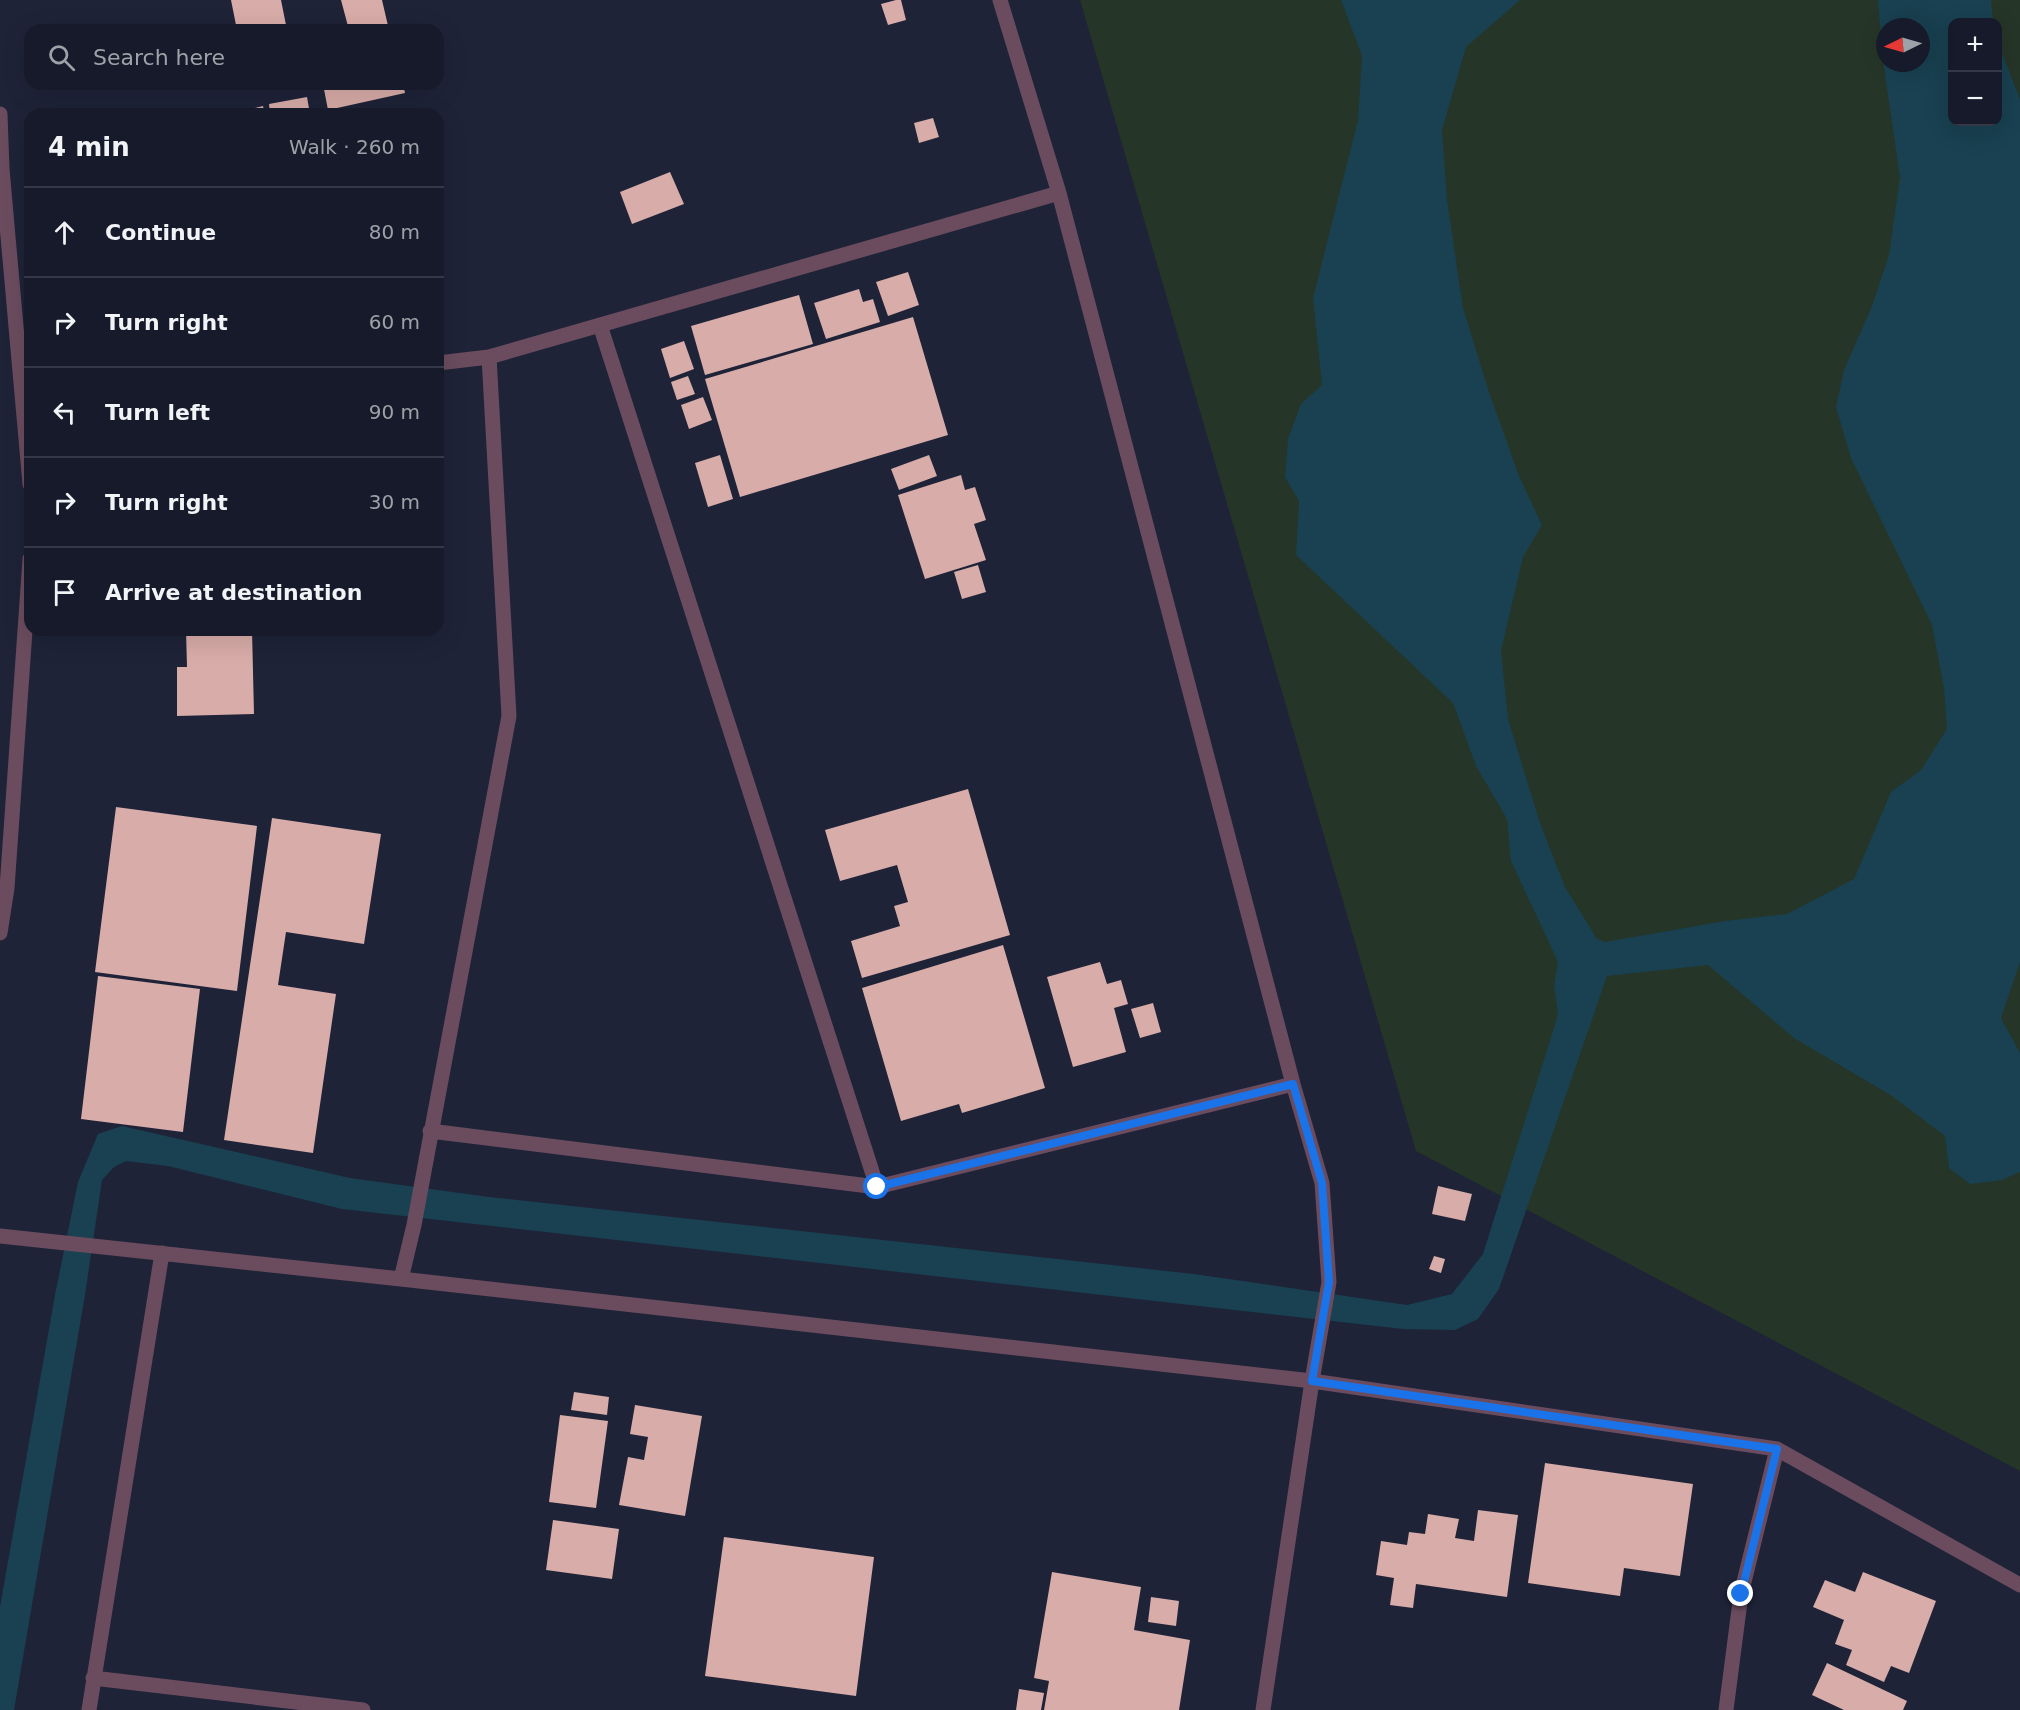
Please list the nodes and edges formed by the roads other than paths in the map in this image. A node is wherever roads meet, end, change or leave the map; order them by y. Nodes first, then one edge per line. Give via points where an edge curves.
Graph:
1 (1000, 0) edge
2 (0, 114) edge
3 (1, 169) edge
4 (1059, 193) junction
5 (600, 325) junction
6 (489, 357) junction
7 (444, 362) edge
8 (24, 381) edge
9 (25, 636) edge
10 (0, 933) edge
11 (1293, 1084) junction
12 (430, 1131) junction
13 (877, 1187) junction
14 (0, 1236) edge
15 (162, 1253) junction
16 (402, 1279) junction
17 (1312, 1381) junction
18 (1777, 1449) junction
19 (2020, 1585) edge
20 (93, 1678) junction
21 (89, 1710) edge
22 (363, 1710) edge
23 (1263, 1710) edge
24 (1726, 1710) edge

1 - 4 street
2 - 3 street
3 - 8 street
4 - 5 street
4 - 11 street
5 - 6 street
5 - 13 street
6 - 7 street
6 - 12 street via 509,716
9 - 10 street via 7,888
11 - 13 street
11 - 17 street via 1322,1183 1329,1282
12 - 13 street
12 - 16 street
14 - 15 street
15 - 16 street
15 - 20 street
16 - 17 street
17 - 18 street
17 - 23 street
18 - 19 street
18 - 24 street via 1741,1594
20 - 21 street
20 - 22 street

